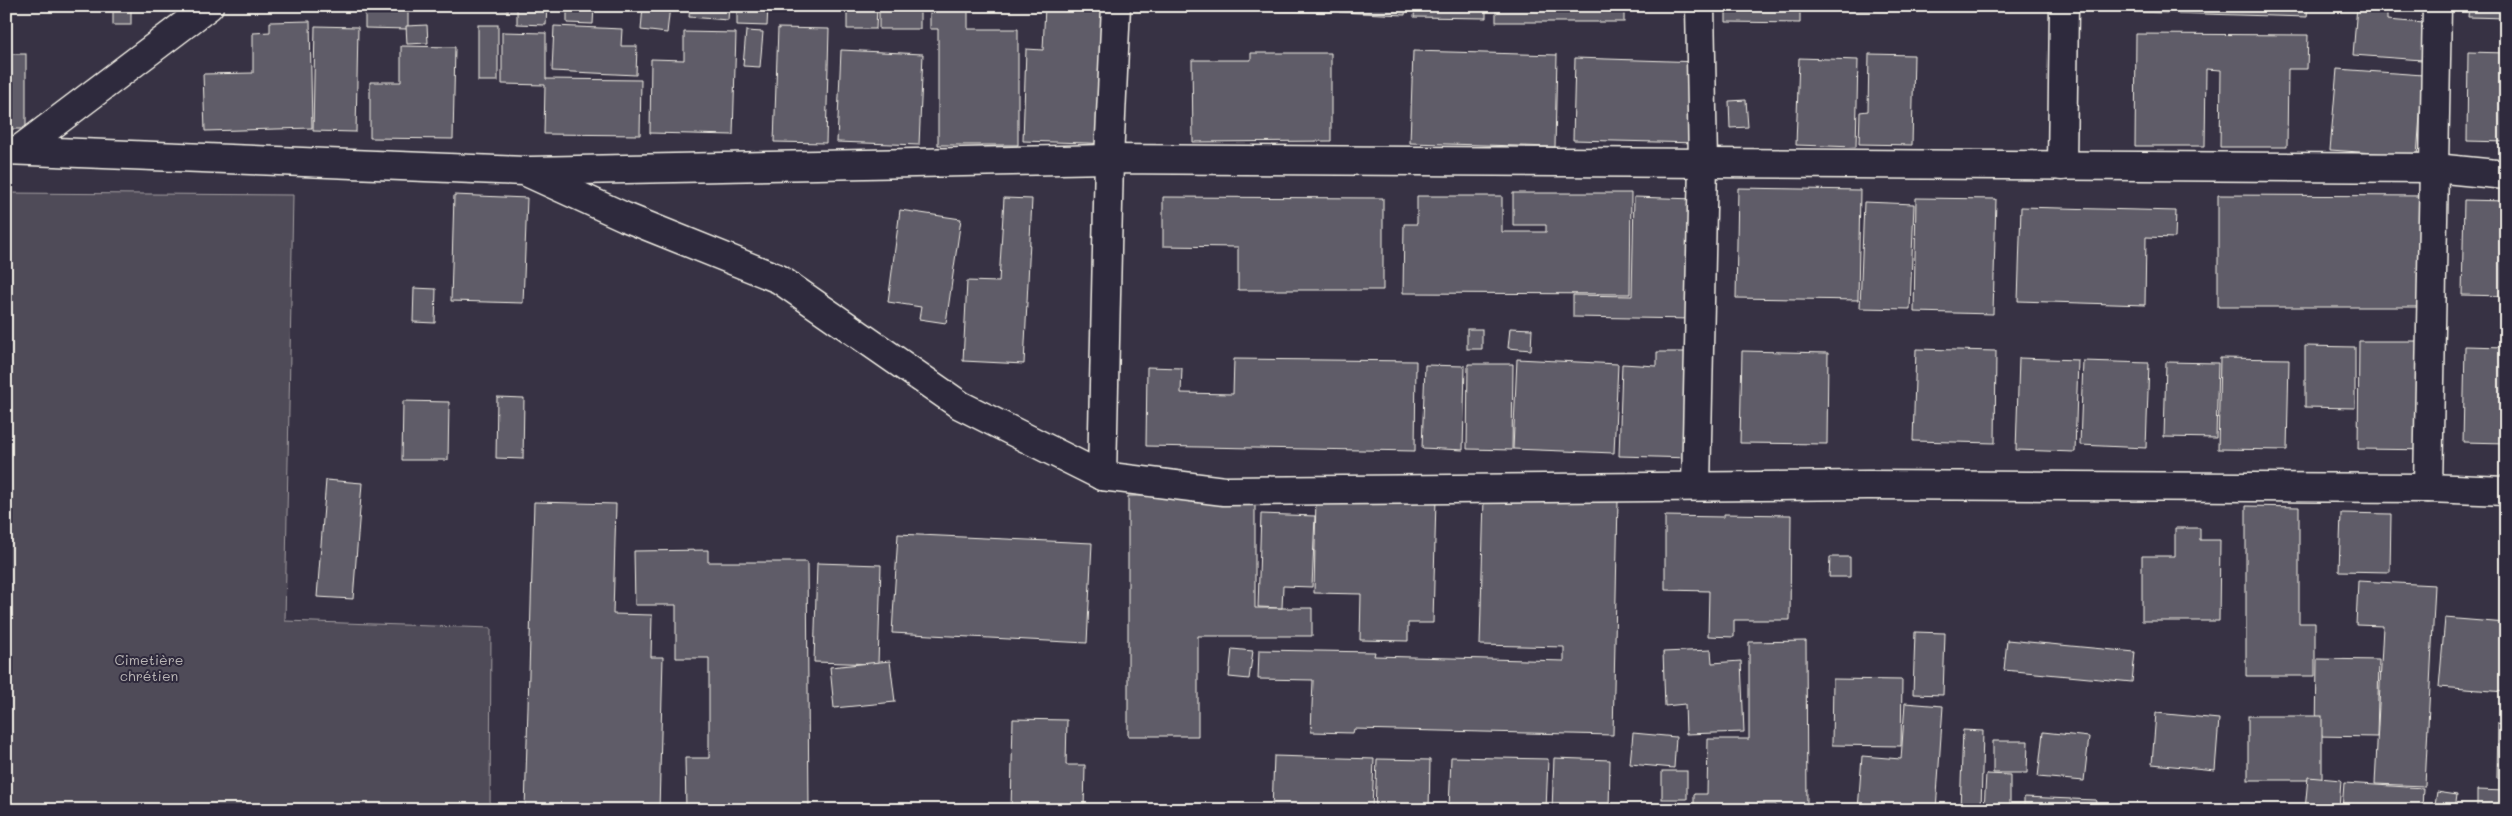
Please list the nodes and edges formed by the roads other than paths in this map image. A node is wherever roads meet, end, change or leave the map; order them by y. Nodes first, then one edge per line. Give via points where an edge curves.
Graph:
1 (209, 6) edge
2 (1116, 6) edge
3 (1700, 6) edge
4 (2064, 6) edge
5 (2437, 6) edge
6 (13, 150) edge
7 (1109, 159) junction
8 (1702, 163) junction
9 (2062, 166) junction
10 (2435, 168) junction
11 (524, 171) junction
12 (2506, 175) edge
13 (1102, 476) junction
14 (1696, 486) junction
15 (2428, 488) junction
16 (2506, 491) edge

1 - 6 street
2 - 7 street
3 - 8 street
4 - 9 street
5 - 10 street
6 - 11 street
7 - 8 street
7 - 11 street
7 - 13 street
8 - 9 street
8 - 14 street
9 - 10 street
10 - 12 street
10 - 15 street
11 - 13 street via 779,279 960,405
13 - 14 street via 1224,491
14 - 15 street
15 - 16 street

